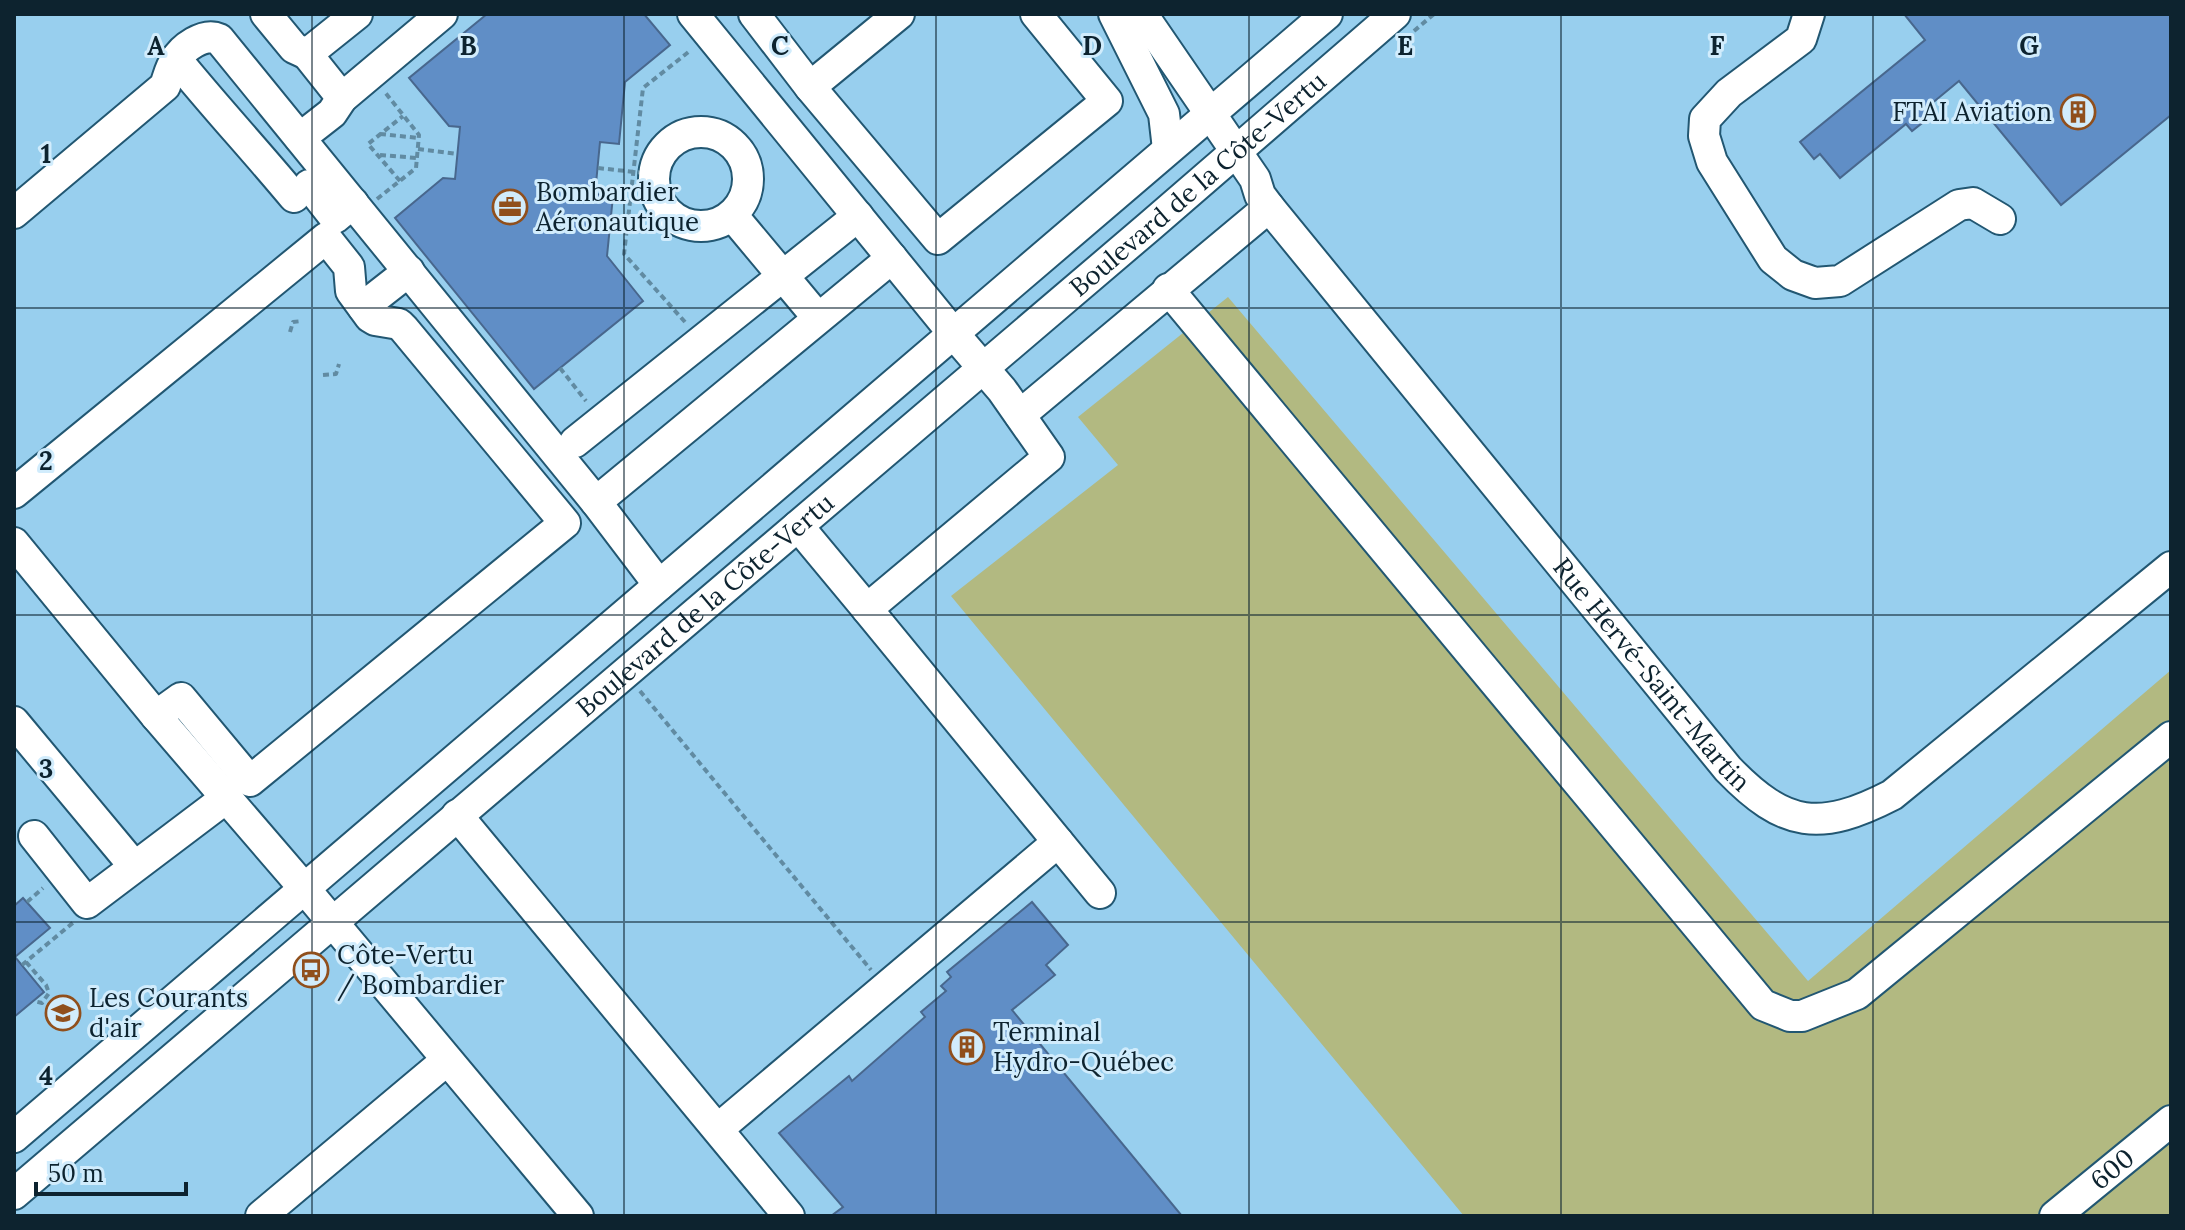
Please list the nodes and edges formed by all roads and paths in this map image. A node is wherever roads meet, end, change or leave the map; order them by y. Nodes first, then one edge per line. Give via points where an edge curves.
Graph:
1 (266, 14) edge
2 (357, 14) edge
3 (442, 14) edge
4 (754, 14) edge
5 (1036, 14) edge
6 (1114, 14) edge
7 (1142, 14) edge
8 (1327, 14) edge
9 (1395, 14) edge
10 (1809, 14) edge
11 (896, 15) edge
12 (696, 29) edge
13 (307, 54) junction
14 (176, 59) junction
15 (380, 86) dead end
16 (810, 87) junction
17 (342, 98) junction
18 (1211, 113) junction
19 (404, 115) junction
20 (380, 134) junction
21 (300, 138) junction
22 (419, 138) junction
23 (418, 149) junction
24 (1168, 149) junction
25 (1236, 152) junction
26 (457, 154) dead end
27 (377, 155) junction
28 (417, 158) junction
29 (598, 168) dead end
30 (643, 173) junction
31 (400, 181) junction
32 (363, 203) junction
33 (1269, 207) junction
34 (14, 213) edge
35 (732, 215) junction
36 (858, 216) junction
37 (2000, 219) dead end
38 (892, 258) junction
39 (405, 266) junction
40 (782, 276) junction
41 (1168, 289) junction
42 (359, 302) junction
43 (818, 318) junction
44 (302, 321) dead end
45 (682, 321) dead end
46 (290, 332) dead end
47 (953, 333) junction
48 (339, 364) dead end
49 (984, 367) junction
50 (560, 368) dead end
51 (323, 375) dead end
52 (586, 401) dead end
53 (1020, 415) junction
54 (575, 442) dead end
55 (14, 493) edge
56 (596, 502) junction
57 (798, 526) junction
58 (14, 543) edge
59 (2171, 567) edge
60 (24, 575) edge
61 (659, 585) junction
62 (867, 609) junction
63 (625, 673) junction
64 (156, 716) junction
65 (14, 722) edge
66 (2171, 737) edge
67 (226, 798) junction
68 (457, 815) junction
69 (34, 836) dead end
70 (1058, 842) junction
71 (134, 866) junction
72 (304, 888) junction
73 (40, 891) dead end
74 (1100, 893) dead end
75 (27, 902) dead end
76 (87, 903) junction
77 (333, 923) junction
78 (886, 988) junction
79 (34, 1001) dead end
80 (447, 1060) junction
81 (2171, 1121) edge
82 (718, 1129) junction
83 (14, 1137) edge
84 (14, 1194) edge
85 (261, 1216) edge
86 (578, 1216) edge
87 (789, 1216) edge
88 (2055, 1216) edge

1 - 13 street via 294,48
2 - 13 street
3 - 17 street
4 - 16 street
5 - 16 street via 1107,101 938,239
6 - 24 street via 1164,114
7 - 18 street, Rue Hervé-Saint-Martin
8 - 18 street, Boulevard de la Côte-Vertu
9 - 25 street, Boulevard de la Côte-Vertu
10 - 37 street via 1801,39 1729,93 1705,119 1712,162 1773,259 1815,283 1840,281 1959,205 1973,203
11 - 16 street
12 - 30 path via 643,88
12 - 36 street
13 - 17 street
14 - 21 street via 203,37 219,39
14 - 32 street via 258,153 335,218
14 - 34 street via 165,86
15 - 19 path
17 - 21 street
18 - 24 street, Boulevard de la Côte-Vertu
18 - 25 street, Rue Hervé-Saint-Martin
19 - 20 path
19 - 22 path
20 - 22 path
20 - 27 path via 368,144
21 - 32 street
22 - 23 path
23 - 26 path
23 - 28 path
24 - 47 street, Boulevard de la Côte-Vertu
25 - 33 street, Rue Hervé-Saint-Martin
25 - 49 street, Boulevard de la Côte-Vertu
27 - 28 path
27 - 31 path
28 - 31 path via 416,168
29 - 30 path
30 - 35 street via 672,217 703,226
30 - 35 street via 677,137 708,131 723,136 744,158 748,173 748,188
30 - 45 path via 624,254
31 - 32 path
32 - 39 street
33 - 41 street
33 - 59 street, Rue Hervé-Saint-Martin via 1728,769 1789,815 1841,818 1892,795
35 - 40 street
36 - 38 street
36 - 40 street
38 - 43 street
38 - 47 street
39 - 42 street
39 - 56 street
40 - 43 street
40 - 54 street
41 - 53 street
41 - 66 street via 1763,1005 1802,1016 1857,994
42 - 55 street via 350,286 349,267 326,238
42 - 64 street via 375,320 404,329 565,523 250,781 181,698
43 - 56 street
44 - 46 path via 293,322
47 - 49 street
47 - 61 street, Boulevard de la Côte-Vertu
48 - 51 path via 336,374
49 - 53 street
49 - 57 street, Boulevard de la Côte-Vertu
50 - 52 path
53 - 62 street via 1049,457
56 - 61 street
57 - 62 street
57 - 63 street, Boulevard de la Côte-Vertu
58 - 60 street
60 - 64 street
61 - 72 street, Boulevard de la Côte-Vertu
62 - 70 street
63 - 68 street, Boulevard de la Côte-Vertu
63 - 78 path
64 - 67 street
65 - 71 street
67 - 71 street
67 - 72 street
68 - 77 street, Boulevard de la Côte-Vertu
68 - 82 street
69 - 76 street
70 - 74 street
70 - 78 street
71 - 76 street
72 - 77 street
72 - 83 street, Boulevard de la Côte-Vertu
73 - 75 path
76 - 79 path via 71,926 24,964 49,993 42,1003
77 - 80 street
77 - 84 street, Boulevard de la Côte-Vertu
78 - 82 street
80 - 85 street
80 - 86 street
81 - 88 street, 600
82 - 87 street

